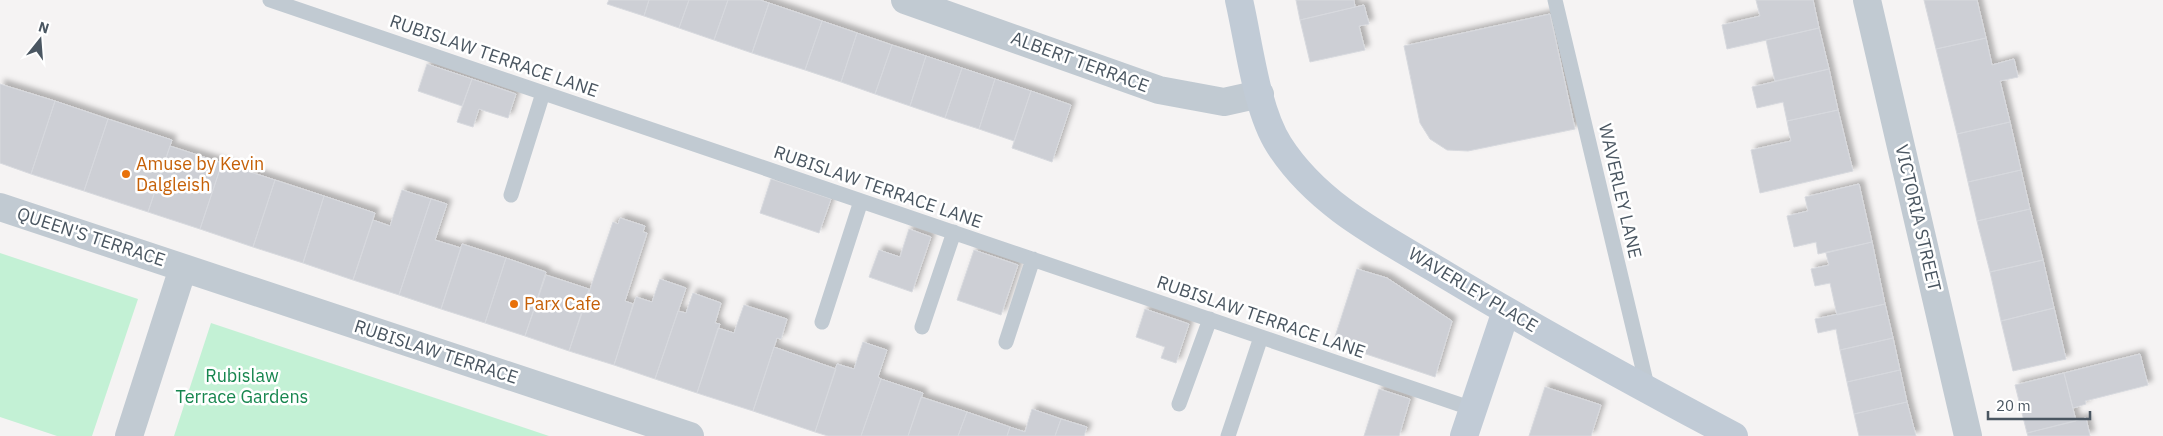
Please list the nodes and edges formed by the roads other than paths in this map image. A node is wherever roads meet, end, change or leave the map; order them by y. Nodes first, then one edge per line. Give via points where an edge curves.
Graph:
1 (270, 0) edge
2 (905, 0) edge
3 (1239, 0) edge
4 (1555, 0) edge
5 (1867, 0) edge
6 (955, 9) edge
7 (543, 93) junction
8 (1260, 94) junction
9 (511, 195) dead end
10 (861, 201) junction
11 (0, 207) edge
12 (954, 232) junction
13 (1033, 259) junction
14 (183, 268) junction
15 (1506, 311) junction
16 (1210, 320) junction
17 (822, 322) dead end
18 (922, 327) dead end
19 (1261, 337) junction
20 (1006, 342) dead end
21 (1648, 390) junction
22 (1179, 404) dead end
23 (1473, 409) junction
24 (129, 436) edge
25 (690, 436) edge
26 (1228, 436) edge
27 (1464, 436) edge
28 (1734, 436) edge
29 (1968, 436) edge

1 - 7 lane, RUBISLAW TERRACE LANE
2 - 6 street, ALBERT TERRACE
3 - 8 street, WAVERLEY PLACE
4 - 21 lane, WAVERLEY LANE
5 - 29 street, VICTORIA STREET
6 - 8 street, ALBERT TERRACE via 1159,90 1224,102
7 - 9 lane
7 - 10 lane, RUBISLAW TERRACE LANE
8 - 15 street, WAVERLEY PLACE via 1268,123 1279,145 1306,179 1340,211
10 - 12 lane, RUBISLAW TERRACE LANE
10 - 17 lane
11 - 14 street, QUEEN'S TERRACE
12 - 13 lane, RUBISLAW TERRACE LANE
12 - 18 lane
13 - 16 lane, RUBISLAW TERRACE LANE
13 - 20 lane
14 - 24 street
14 - 25 street, RUBISLAW TERRACE
15 - 21 street, WAVERLEY PLACE
15 - 23 street
16 - 19 lane, RUBISLAW TERRACE LANE
16 - 22 lane
19 - 23 lane, RUBISLAW TERRACE LANE
19 - 26 lane
21 - 28 street, WAVERLEY PLACE
23 - 27 street

